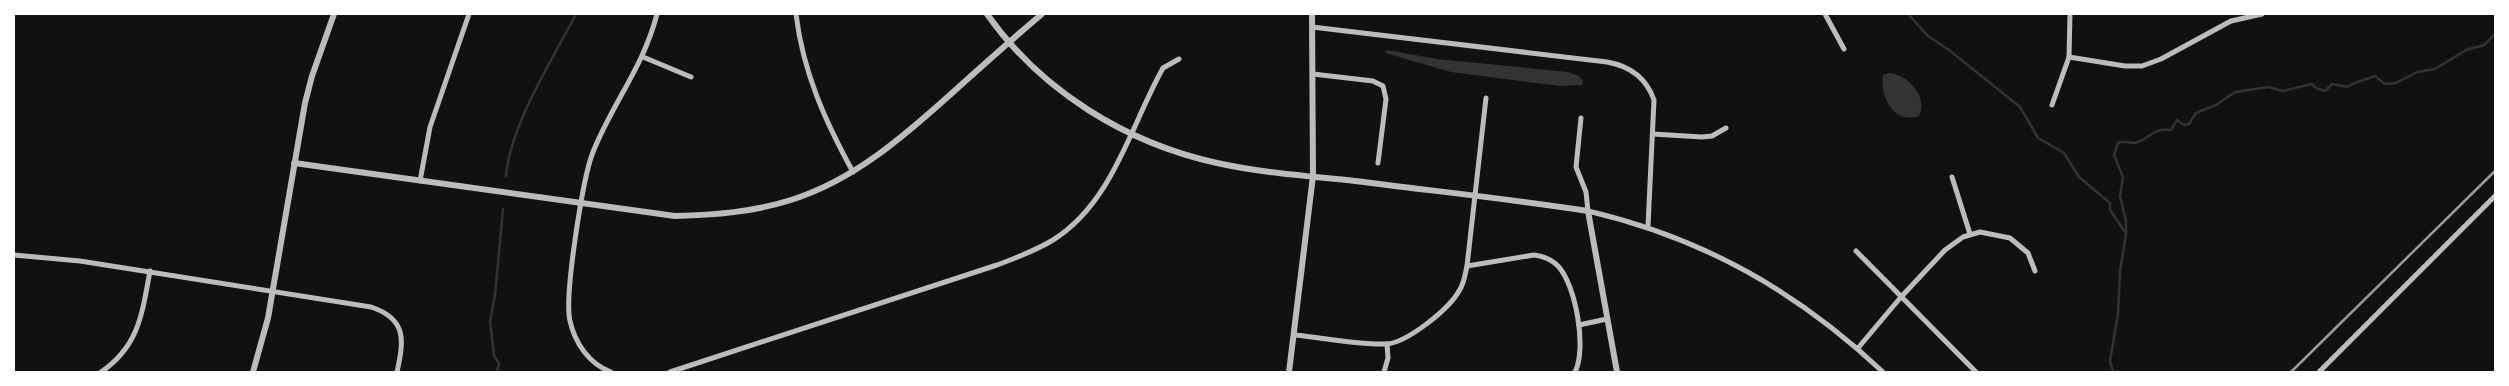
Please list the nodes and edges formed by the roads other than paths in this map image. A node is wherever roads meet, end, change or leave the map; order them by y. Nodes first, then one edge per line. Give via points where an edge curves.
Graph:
1 (334, 14) edge
2 (469, 14) edge
3 (657, 14) edge
4 (796, 14) edge
5 (987, 14) edge
6 (1042, 14) edge
7 (1312, 14) edge
8 (1825, 14) edge
9 (2070, 14) edge
10 (2262, 14) edge
11 (1312, 27) junction
12 (1010, 42) junction
13 (1844, 49) dead end
14 (643, 57) junction
15 (2069, 57) junction
16 (1178, 59) dead end
17 (1313, 74) junction
18 (691, 77) dead end
19 (1486, 98) dead end
20 (2052, 105) dead end
21 (1581, 118) dead end
22 (1726, 128) dead end
23 (1131, 134) junction
24 (1654, 134) junction
25 (294, 163) junction
26 (1378, 163) dead end
27 (853, 172) junction
28 (1313, 176) junction
29 (1952, 177) dead end
30 (420, 181) junction
31 (1475, 196) junction
32 (2495, 196) edge
33 (581, 204) junction
34 (1588, 211) junction
35 (1648, 226) junction
36 (1970, 234) junction
37 (1856, 251) dead end
38 (14, 255) edge
39 (1467, 266) junction
40 (2035, 271) dead end
41 (150, 272) junction
42 (273, 291) junction
43 (1901, 297) junction
44 (1607, 319) junction
45 (1579, 325) junction
46 (1295, 335) junction
47 (1387, 344) junction
48 (1858, 348) junction
49 (101, 372) edge
50 (253, 372) edge
51 (397, 372) edge
52 (611, 372) edge
53 (670, 372) edge
54 (1289, 372) edge
55 (1384, 372) edge
56 (1575, 372) edge
57 (1617, 372) edge
58 (1883, 372) edge
59 (1976, 372) edge
60 (2319, 372) edge

1 - 25 street via 312,76
2 - 30 street via 430,127
3 - 14 street
4 - 27 street via 804,59 819,106
5 - 12 street
6 - 12 street
7 - 11 street
8 - 13 street
9 - 15 street
10 - 15 street via 2230,21 2142,66
11 - 17 street
11 - 24 street via 1619,64 1637,74 1650,89 1654,100
12 - 23 street via 1065,94 1098,117
12 - 27 street via 892,145
14 - 18 street
14 - 33 street via 592,153
15 - 20 street
16 - 23 street via 1164,68
17 - 26 street via 1373,81 1383,86 1386,99
17 - 28 street
19 - 31 street
21 - 34 street via 1576,167 1586,192
22 - 24 street via 1712,136 1702,137
23 - 28 street via 1185,155 1218,163
23 - 53 street via 1094,202 1068,229 1036,250
24 - 35 street
25 - 30 street
25 - 42 street
27 - 33 street via 793,200 737,212 675,216
28 - 31 street
28 - 46 street
29 - 36 street
30 - 33 street
31 - 34 street
31 - 39 street
32 - 60 street
33 - 52 street via 569,319 586,355
34 - 35 street
34 - 44 street
35 - 48 street via 1716,254 1764,280
36 - 40 street via 1990,233 2010,238 2024,248
36 - 43 street via 1952,243
37 - 43 street
38 - 41 street via 80,260
39 - 45 street via 1522,256 1544,256 1564,274
39 - 47 street via 1463,284 1449,305 1403,339
41 - 42 street
41 - 49 street via 143,309 132,340
42 - 50 street
42 - 51 street via 384,311 398,326 402,338
43 - 48 street
43 - 59 street
44 - 45 street
44 - 57 street
45 - 56 street via 1582,352
46 - 47 street
46 - 54 street
47 - 55 street
48 - 58 street

